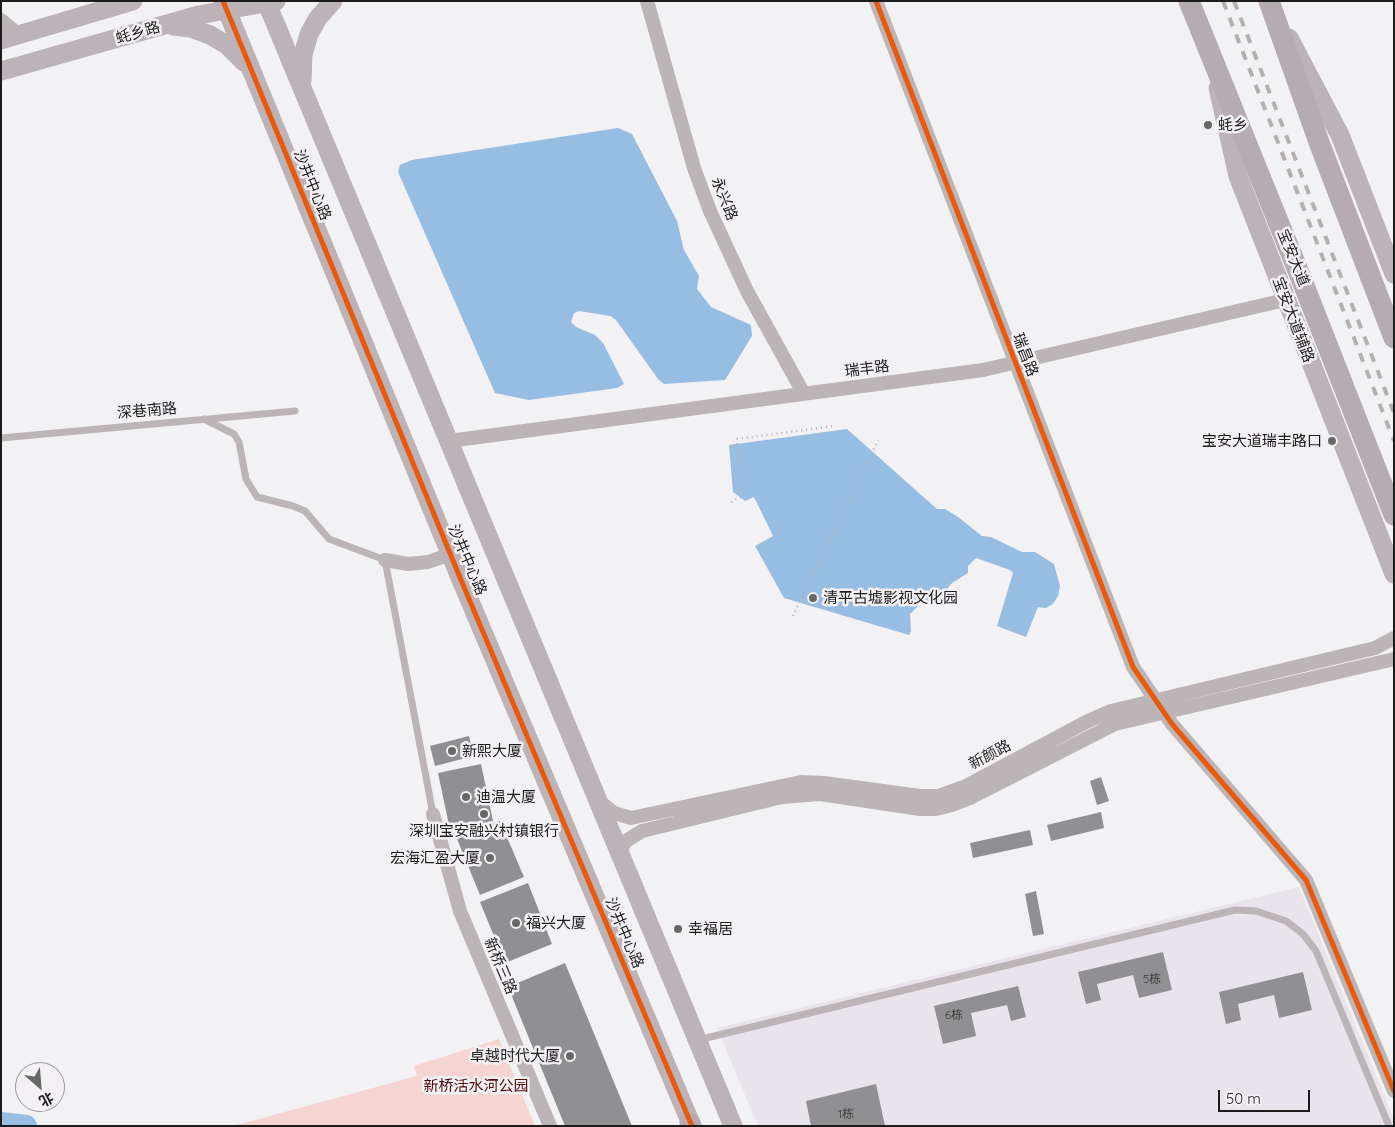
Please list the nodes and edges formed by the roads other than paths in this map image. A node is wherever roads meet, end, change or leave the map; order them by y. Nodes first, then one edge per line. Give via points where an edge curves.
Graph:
1 (133, 1) edge
2 (333, 1) edge
3 (647, 1) edge
4 (876, 1) edge
5 (1189, 1) edge
6 (1269, 1) edge
7 (270, 2) edge
8 (225, 6) edge
9 (92, 13) junction
10 (1, 20) edge
11 (159, 27) junction
12 (10, 37) edge
13 (100, 43) junction
14 (1212, 60) junction
15 (1, 71) edge
16 (252, 73) junction
17 (304, 92) junction
18 (1394, 274) edge
19 (1285, 300) junction
20 (1394, 338) edge
21 (1016, 364) junction
22 (804, 394) junction
23 (294, 411) dead end
24 (204, 419) junction
25 (1, 438) edge
26 (449, 441) junction
27 (1394, 515) edge
28 (451, 554) junction
29 (385, 560) junction
30 (1394, 574) edge
31 (1394, 638) edge
32 (1394, 659) edge
33 (1154, 700) junction
34 (1163, 711) junction
35 (596, 796) junction
36 (433, 814) joint
37 (621, 856) junction
38 (698, 1040) junction
39 (1394, 1091) edge
40 (691, 1125) edge
41 (550, 1126) edge
42 (733, 1126) edge
43 (1389, 1126) edge

1 - 9 street
2 - 17 street via 318,18 306,43 302,66
3 - 22 street, 永兴路 via 694,168 710,211 747,291
4 - 21 street, 瑞昌路
5 - 14 main road, 宝安大道
6 - 18 street via 1340,135
6 - 20 main road
7 - 8 street, 蚝乡路
7 - 17 street, 沙井中心路
8 - 11 street, 蚝乡路
8 - 16 street, 沙井中心路
9 - 12 street
9 - 13 street
10 - 12 street
11 - 13 street, 蚝乡路
11 - 16 street via 181,27 210,35 235,52
13 - 15 street, 蚝乡路
14 - 19 street, 宝安大道辅路 via 1238,176
14 - 27 main road, 宝安大道
16 - 28 street, 沙井中心路
17 - 26 street, 沙井中心路
19 - 21 street, 瑞丰路
19 - 30 street, 宝安大道辅路
21 - 22 street, 瑞丰路
21 - 33 street, 瑞昌路 via 1133,667
22 - 26 street, 瑞丰路
23 - 24 lane, 深巷南路
24 - 25 lane, 深巷南路
24 - 29 lane via 234,434 239,442 246,479 256,498 293,506 305,512 329,539
26 - 35 street, 沙井中心路
28 - 29 street via 428,562 408,564
28 - 40 street, 沙井中心路
29 - 36 lane
31 - 33 street, 新颜路 via 1375,648
32 - 34 street, 新颜路
33 - 34 street, 瑞昌路
33 - 35 street, 新颜路 via 1117,709 1088,721 966,786 938,796 801,782 631,818 608,809
34 - 37 street, 新颜路 via 1092,734 952,805 920,809 820,794 782,797 642,831 622,845
34 - 39 street, 瑞昌路 via 1306,880
35 - 37 street, 沙井中心路
36 - 41 street, 新桥三路 via 460,911
37 - 38 street, 沙井中心路
38 - 42 street, 沙井中心路
38 - 43 lane via 1235,910 1256,911 1286,921 1303,934 1316,951

